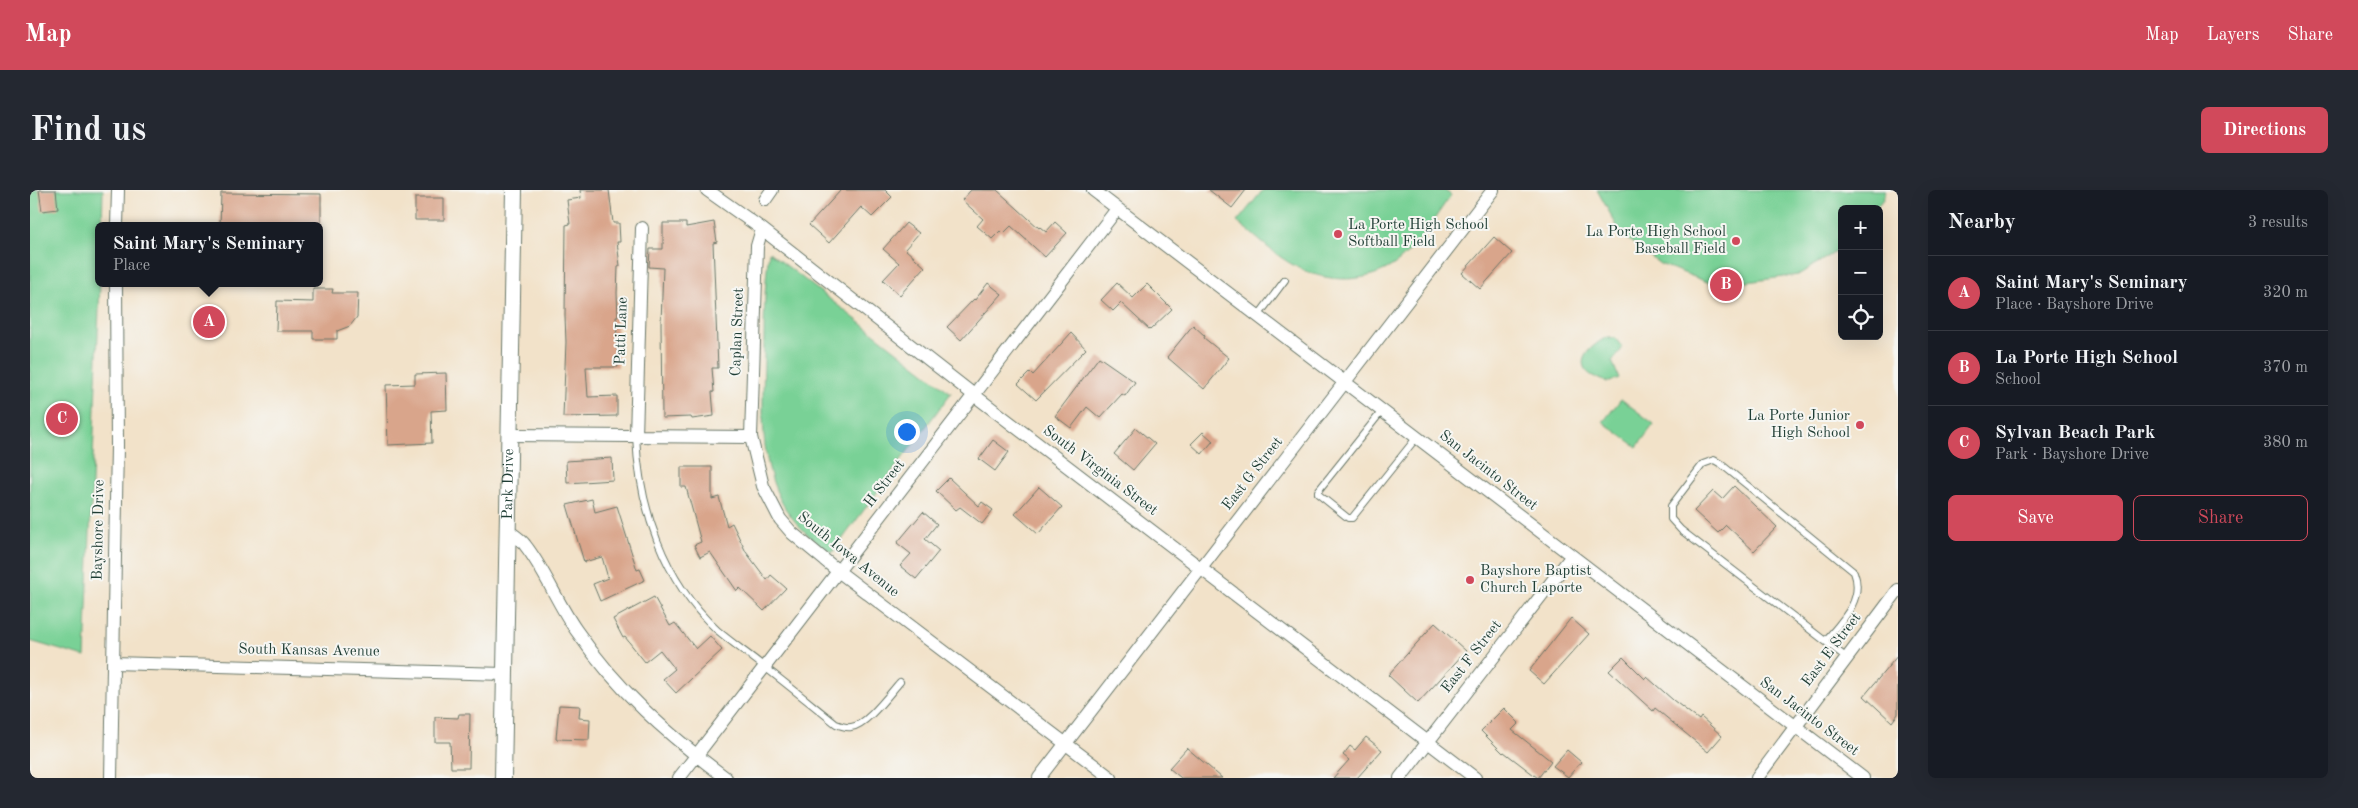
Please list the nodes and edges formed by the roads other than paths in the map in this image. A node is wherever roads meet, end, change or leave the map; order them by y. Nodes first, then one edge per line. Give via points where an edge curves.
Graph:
1 (118, 190) edge
2 (514, 190) edge
3 (707, 190) edge
4 (1092, 190) edge
5 (1493, 190) edge
6 (1117, 209) junction
7 (117, 222) edge
8 (642, 228) dead end
9 (762, 229) junction
10 (1285, 280) dead end
11 (116, 287) edge
12 (1258, 316) junction
13 (1345, 381) junction
14 (974, 395) junction
15 (1382, 410) junction
16 (510, 435) junction
17 (636, 436) junction
18 (751, 437) junction
19 (1417, 437) junction
20 (508, 530) junction
21 (1571, 557) junction
22 (1201, 568) junction
23 (838, 571) junction
24 (1898, 590) edge
25 (1825, 641) junction
26 (1847, 658) junction
27 (113, 663) junction
28 (764, 667) junction
29 (504, 674) junction
30 (900, 682) dead end
31 (1797, 726) junction
32 (1066, 742) junction
33 (1428, 742) junction
34 (696, 756) junction
35 (111, 778) edge
36 (503, 778) edge
37 (679, 778) edge
38 (726, 778) edge
39 (1039, 778) edge
40 (1111, 778) edge
41 (1400, 778) edge
42 (1475, 778) edge
43 (1757, 778) edge
44 (1863, 778) edge

1 - 7 street
2 - 16 street, Park Drive
3 - 9 street, South Virginia Street
4 - 6 street, San Jacinto Street
5 - 13 street, East G Street
6 - 12 street, San Jacinto Street
6 - 14 street, H Street
8 - 17 street, Patti Lane
9 - 14 street, South Virginia Street
9 - 18 street, Caplan Street via 757,246
10 - 12 lane
11 - 27 street, Bayshore Drive
12 - 13 street, San Jacinto Street
13 - 15 street, San Jacinto Street
13 - 22 street, East G Street
14 - 22 street, South Virginia Street
14 - 23 street, H Street
15 - 19 street, San Jacinto Street
15 - 19 lane via 1318,490 1318,494 1348,518 1352,518
16 - 17 street
16 - 20 street, Park Drive
17 - 18 street
17 - 28 lane via 645,501 655,538 671,571 690,600 717,630
18 - 23 street, South Iowa Avenue via 762,486 780,519
19 - 21 street, San Jacinto Street
20 - 29 street, Park Drive
20 - 34 street via 525,544 575,629 606,670 632,700
21 - 31 street, San Jacinto Street
21 - 33 street, East F Street
22 - 32 street, East G Street
22 - 33 street, South Virginia Street
23 - 28 street, H Street
23 - 32 street, South Iowa Avenue
24 - 26 street, East E Street
25 - 25 lane via 1670,519 1671,506 1703,464 1714,460 1721,464 1854,572 1857,580 1852,607
25 - 26 lane
26 - 31 street, East E Street
27 - 29 street, South Kansas Avenue
27 - 35 street, Bayshore Drive
28 - 30 lane via 836,724 853,728 865,720
28 - 34 street, H Street
29 - 36 street, Park Drive
31 - 43 street, East E Street
31 - 44 street, San Jacinto Street
32 - 39 street, East G Street
32 - 40 street, South Iowa Avenue
33 - 41 street, East F Street
33 - 42 street, South Virginia Street
34 - 37 street, H Street
34 - 38 street

